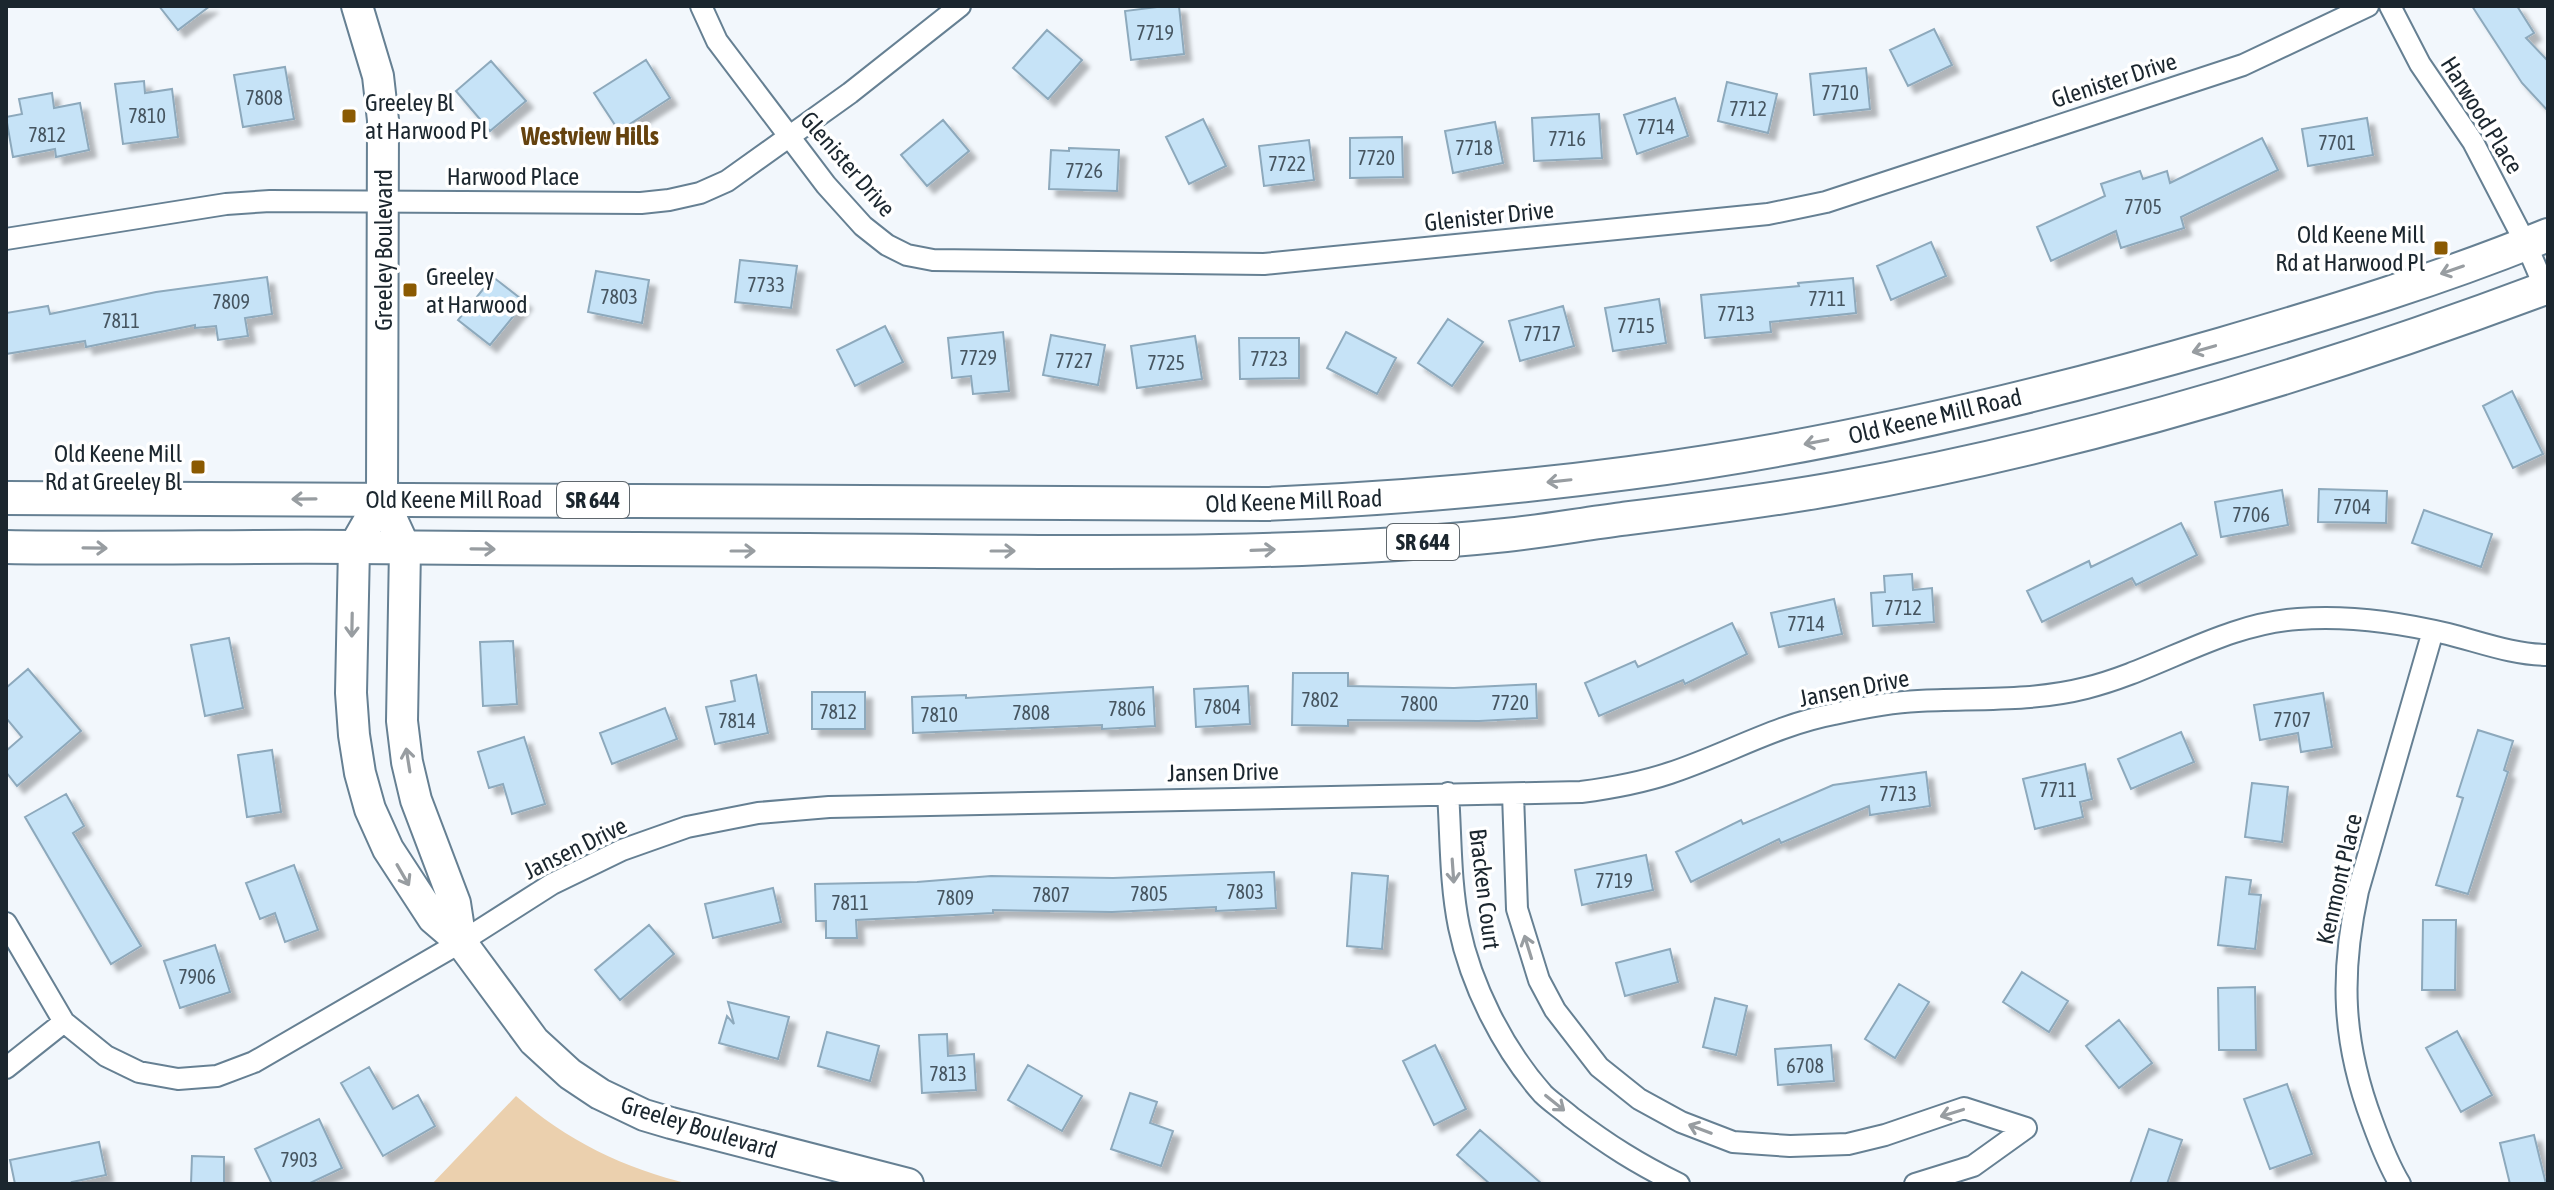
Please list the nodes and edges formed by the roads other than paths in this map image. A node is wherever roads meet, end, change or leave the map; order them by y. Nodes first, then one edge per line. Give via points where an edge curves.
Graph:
1 (357, 6) edge
2 (701, 6) edge
3 (960, 6) edge
4 (2368, 6) edge
5 (2390, 6) edge
6 (789, 137) junction
7 (383, 202) junction
8 (6, 239) edge
9 (2537, 239) edge
10 (2547, 290) edge
11 (6, 498) edge
12 (382, 498) junction
13 (6, 547) edge
14 (354, 547) junction
15 (405, 548) junction
16 (2433, 631) junction
17 (2548, 655) edge
18 (1448, 793) junction
19 (1513, 794) junction
20 (6, 923) edge
21 (461, 942) junction
22 (64, 1022) junction
23 (6, 1068) edge
24 (908, 1184) edge
25 (1679, 1184) edge
26 (1915, 1184) edge
27 (2400, 1184) edge

1 - 7 street, Greeley Boulevard via 378,76
2 - 6 street, Glenister Drive via 717,41
3 - 6 street, Harwood Place
4 - 6 street, Glenister Drive via 2243,65 1826,202 1768,214 1264,264 933,260 907,255 863,226
5 - 9 street, Harwood Place via 2420,64
6 - 7 street, Harwood Place via 727,181 669,200
7 - 8 street, Harwood Place via 226,204
7 - 12 street, Greeley Boulevard
9 - 10 street, Harwood Place
9 -> 12 main road, Old Keene Mill Road / SR 644 via 2276,328 1974,410 1629,473 1391,498 1266,504
15 -> 10 main road, Old Keene Mill Road / SR 644 via 1212,551 1511,535 1729,506 1960,463 2145,418
12 -> 11 main road, Old Keene Mill Road / SR 644
12 - 14 street, Greeley Boulevard
12 - 15 street, Greeley Boulevard
13 -> 14 main road, Old Keene Mill Road / SR 644
14 - 15 main road, Old Keene Mill Road / SR 644
14 -> 21 street, Greeley Boulevard via 352,707 370,809 413,892
21 -> 15 street, Greeley Boulevard via 455,903 407,762 402,721
16 - 17 street, Jansen Drive
16 - 19 street, Jansen Drive via 2348,616 2261,624 2084,689 2022,698 1913,701 1832,714 1762,734 1630,785
16 - 27 street, Kenmont Place via 2358,891 2345,973 2355,1070
18 - 19 street, Jansen Drive
18 - 21 street, Jansen Drive via 758,813 687,827 622,850 552,884
18 -> 25 street, Bracken Court via 1459,924 1482,999 1502,1035 1544,1095 1631,1161
26 -> 19 street, Bracken Court via 1973,1166 2026,1128 1964,1108 1848,1144 1733,1142 1639,1099 1599,1067 1539,980 1517,909
20 - 22 street, Jansen Drive
21 - 22 street, Jansen Drive via 254,1062 217,1076 178,1079 139,1072 106,1056
21 - 24 street, Greeley Boulevard via 534,1041 570,1074 619,1105
22 - 23 street

